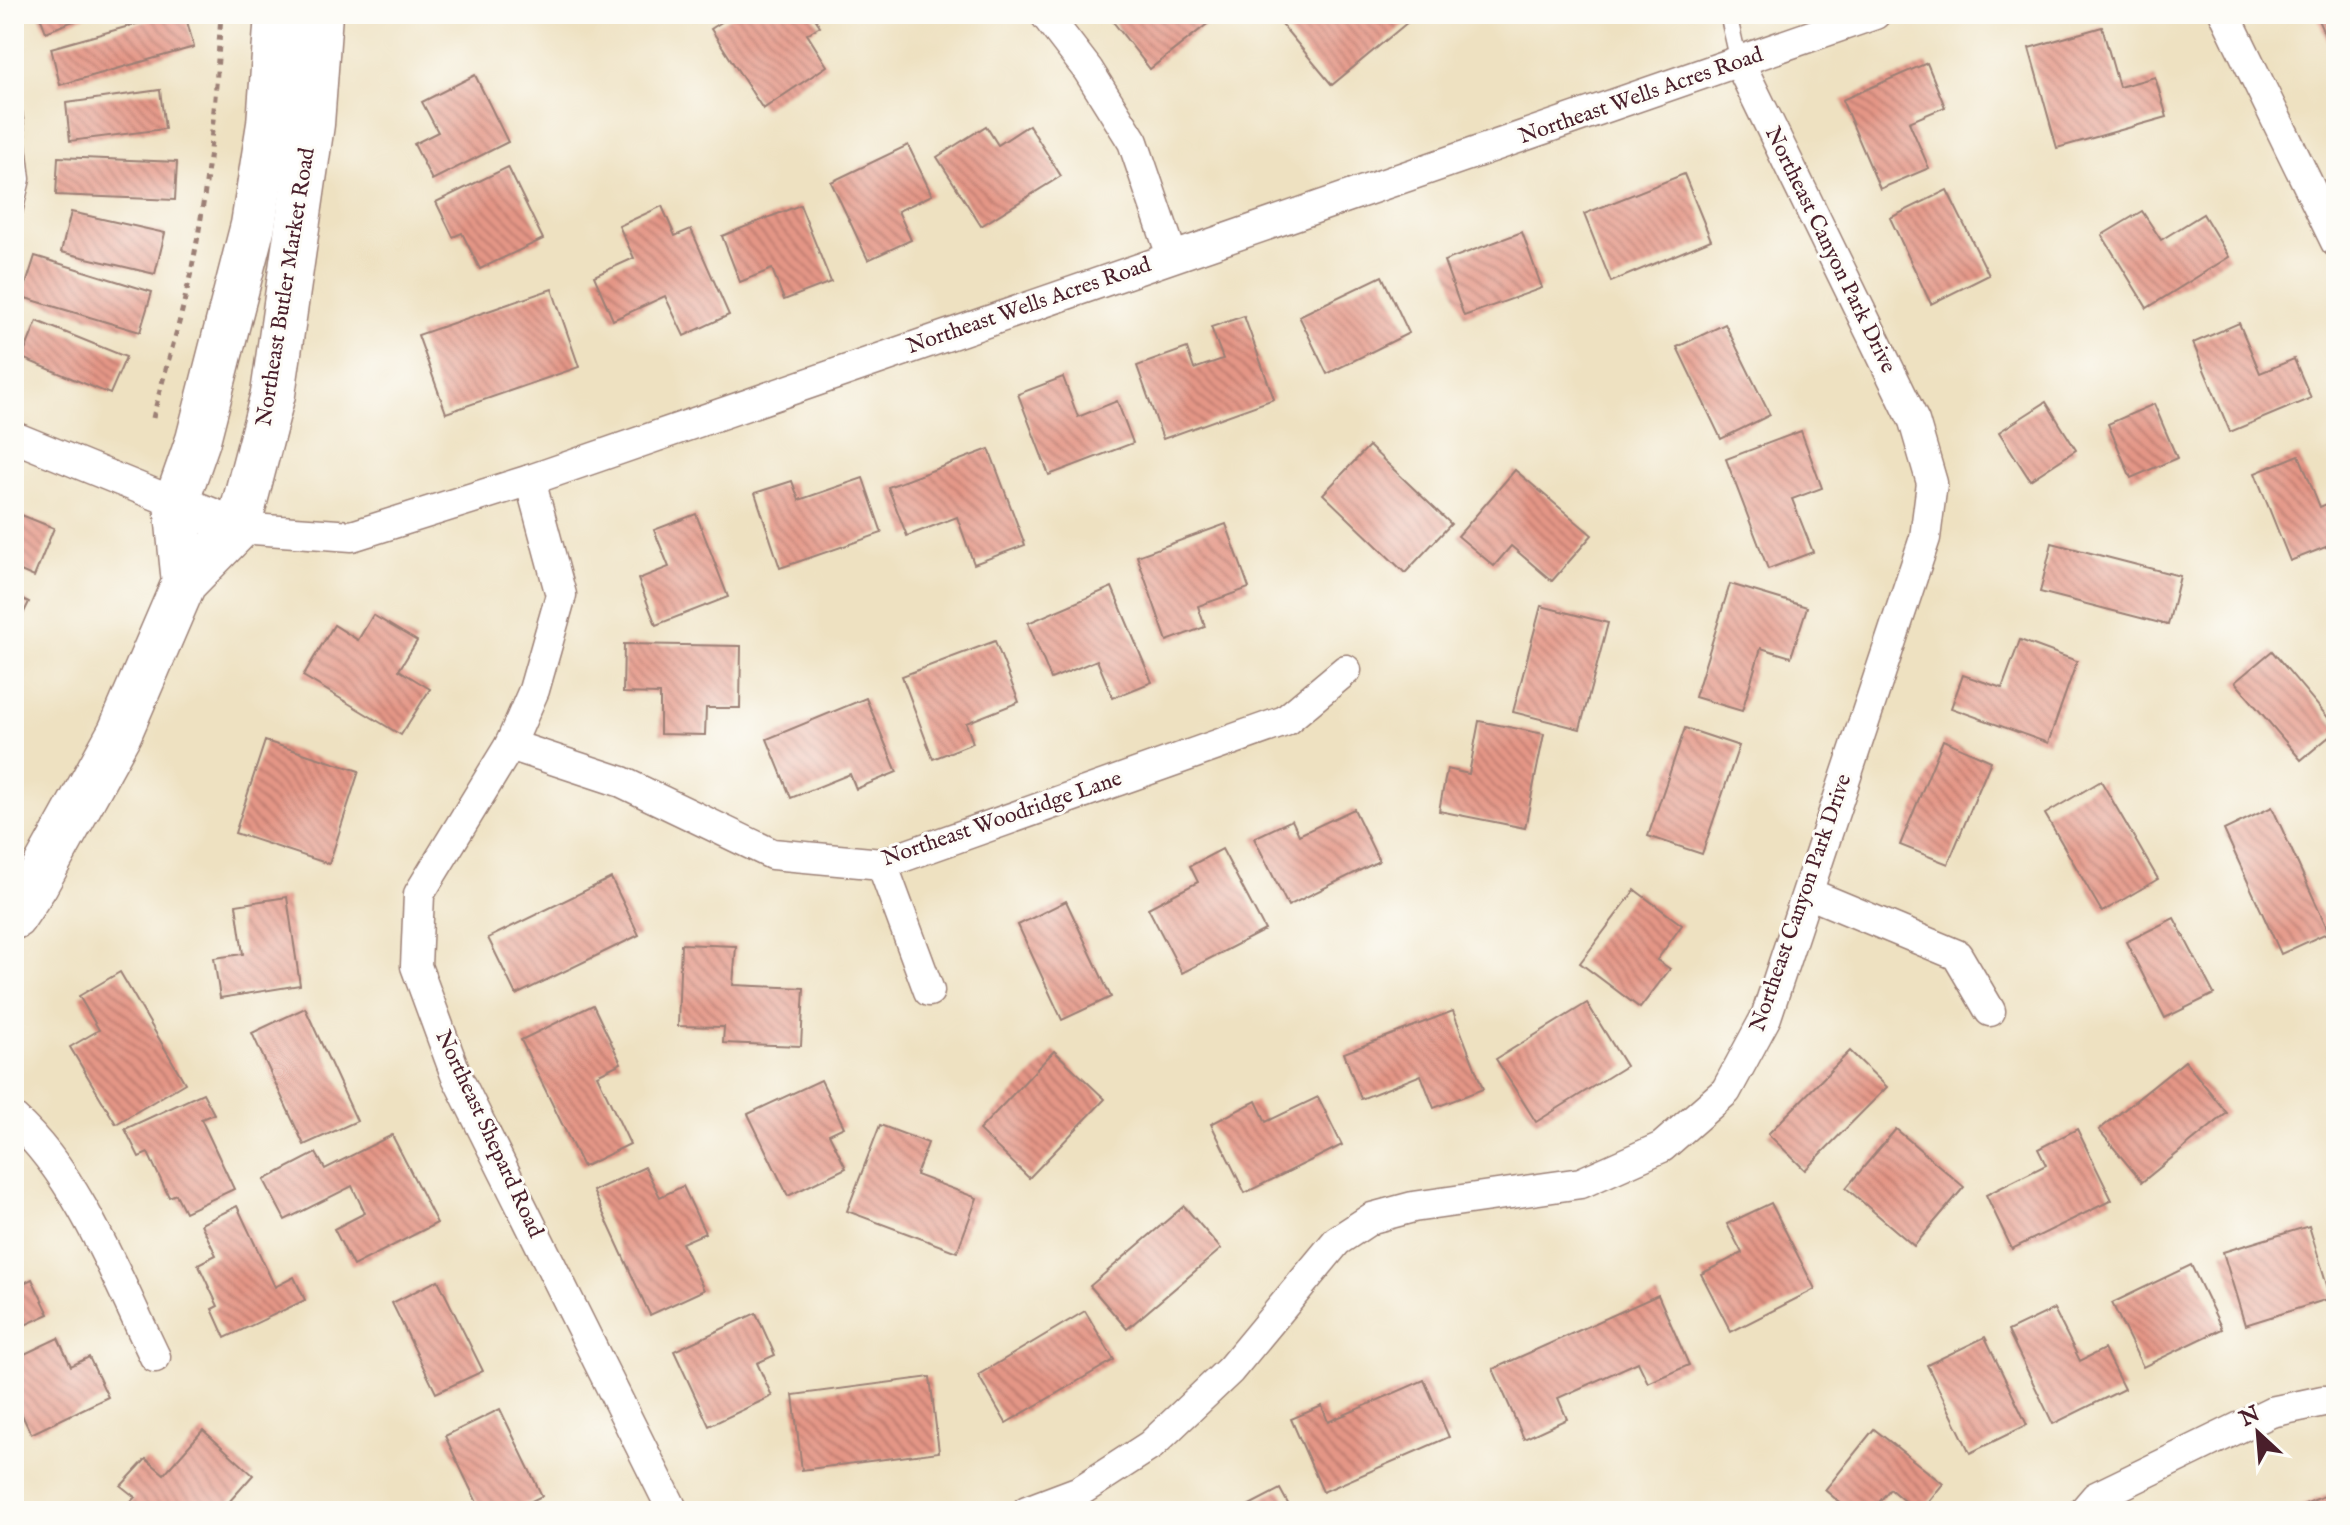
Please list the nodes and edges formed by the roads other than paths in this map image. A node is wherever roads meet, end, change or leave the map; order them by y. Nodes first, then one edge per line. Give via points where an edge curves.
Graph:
1 (279, 14) edge
2 (320, 14) edge
3 (1045, 14) edge
4 (1728, 14) edge
5 (1875, 14) edge
6 (2225, 14) edge
7 (1739, 62) junction
8 (14, 113) edge
9 (14, 212) edge
10 (2336, 242) edge
11 (1172, 256) junction
12 (14, 437) edge
13 (530, 480) junction
14 (176, 503) junction
15 (238, 528) junction
16 (184, 583) junction
17 (1346, 670) dead end
18 (510, 745) junction
19 (882, 864) junction
20 (1808, 893) junction
21 (14, 917) edge
22 (929, 991) dead end
23 (1990, 1011) dead end
24 (14, 1119) edge
25 (155, 1357) dead end
26 (2336, 1401) edge
27 (673, 1511) edge
28 (1027, 1511) edge
29 (2084, 1511) edge

1 - 14 main road, Northeast Butler Market Road via 253,225 198,440
1 - 15 main road via 279,241 224,478 224,499
2 - 15 main road, Northeast Butler Market Road via 312,124 273,394
3 - 11 street via 1133,142
4 - 7 lane
5 - 7 street, Northeast Wells Acres Road
6 - 10 street
7 - 11 street, Northeast Wells Acres Road
7 - 20 street, Northeast Canyon Park Drive via 1914,421 1932,483 1925,538
8 - 9 lane via 22,179
11 - 13 street, Northeast Wells Acres Road
12 - 14 street
13 - 15 street, Northeast Wells Acres Road via 352,536
13 - 18 street, Northeast Shepard Road via 561,595 534,690
14 - 15 street, Northeast Wells Acres Road
14 - 16 main road, Northeast Butler Market Road
15 - 16 main road, Northeast Butler Market Road
16 - 21 main road, Northeast Butler Market Road via 120,732
17 - 19 street, Northeast Woodridge Lane via 1285,721
18 - 19 street, Northeast Woodridge Lane via 622,782 772,854
18 - 27 street, Northeast Shepard Road via 419,894 416,966 456,1075
19 - 22 street
20 - 23 street via 1957,955
20 - 28 street, Northeast Canyon Park Drive via 1766,1017 1726,1091 1662,1147 1581,1183 1413,1207 1372,1218 1337,1241 1230,1370 1151,1445 1080,1491
24 - 25 street via 77,1198
26 - 29 street via 2271,1412 2096,1497

